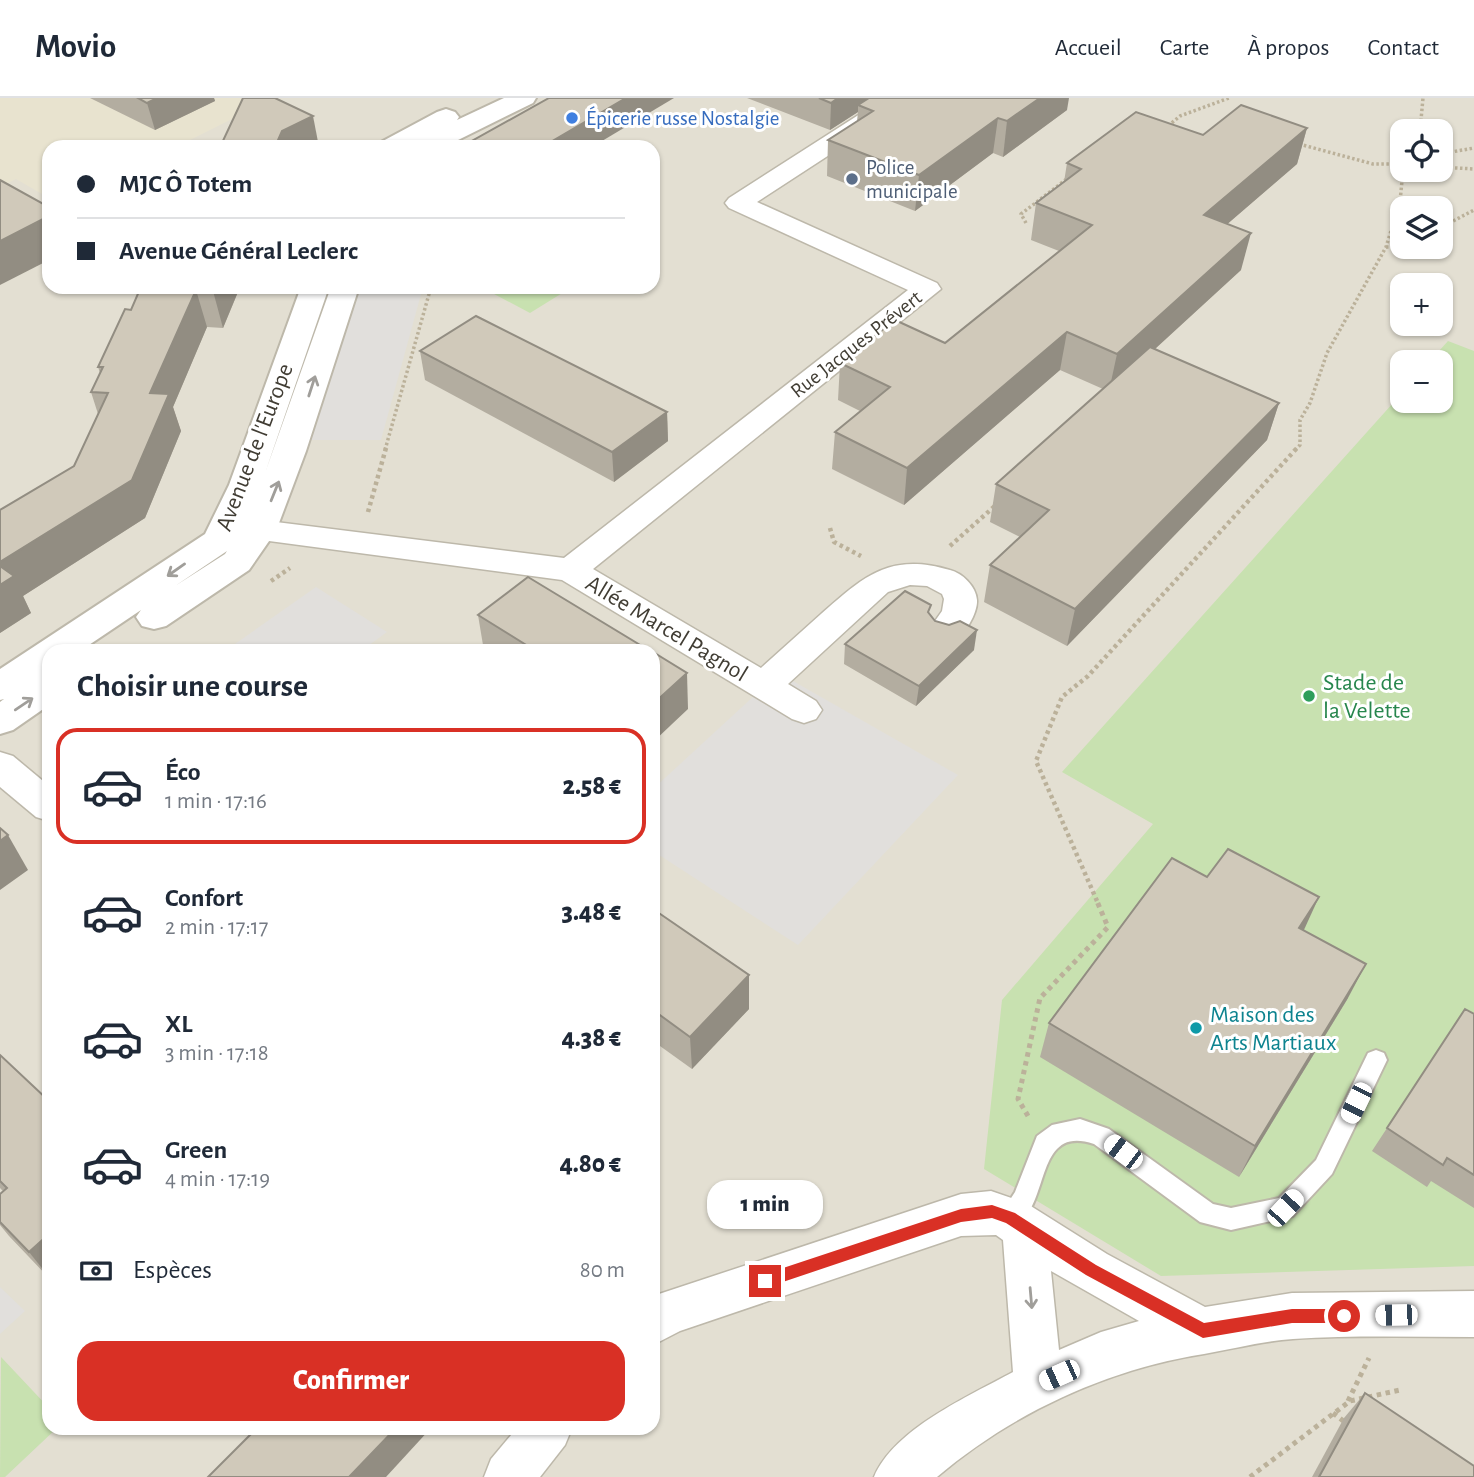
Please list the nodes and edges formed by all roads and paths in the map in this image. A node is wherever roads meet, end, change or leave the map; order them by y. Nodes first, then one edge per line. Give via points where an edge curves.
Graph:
1 (481, 98) edge
2 (524, 98) edge
3 (901, 98) edge
4 (1230, 98) edge
5 (1423, 98) edge
6 (1421, 119) edge
7 (1162, 131) edge
8 (403, 140) edge
9 (438, 140) edge
10 (1299, 144) edge
11 (1474, 148) edge
12 (1453, 152) edge
13 (1390, 164) edge
14 (1453, 168) edge
15 (1474, 169) edge
16 (1071, 175) edge
17 (1402, 182) edge
18 (1474, 211) edge
19 (1453, 222) edge
20 (1027, 223) dead end
21 (1386, 247) junction
22 (1390, 247) edge
23 (313, 294) edge
24 (343, 294) edge
25 (429, 294) edge
26 (1003, 498) edge
27 (830, 528) dead end
28 (243, 529) junction
29 (331, 540) junction
30 (841, 546) dead end
31 (570, 570) junction
32 (918, 572) junction
33 (266, 584) dead end
34 (945, 631) edge
35 (64, 644) edge
36 (114, 644) edge
37 (42, 660) edge
38 (763, 686) junction
39 (0, 687) edge
40 (42, 692) edge
41 (804, 710) dead end
42 (0, 720) edge
43 (0, 766) edge
44 (42, 801) edge
45 (1377, 1060) dead end
46 (1045, 1143) junction
47 (1018, 1224) junction
48 (1474, 1314) edge
49 (660, 1318) edge
50 (1203, 1331) junction
51 (1373, 1351) dead end
52 (1038, 1384) junction
53 (1400, 1390) dead end
54 (1347, 1403) junction
55 (1333, 1413) junction
56 (1355, 1429) edge
57 (542, 1435) edge
58 (509, 1477) edge
59 (899, 1477) edge
60 (1250, 1477) edge

1 - 8 street
2 - 9 street
3 - 31 street, Rue Jacques Prévert via 738,203 928,289
4 - 7 path via 1180,116
5 - 6 path
10 - 13 path
11 - 12 path
14 - 15 path
16 - 20 path via 1021,214
17 - 21 path
18 - 19 path
21 - 22 path
21 - 46 path via 1327,353 1300,420 1300,445 1088,676 1062,696 1036,761 1108,927 1040,998 1018,1099
23 - 28 street, Avenue de l'Europe via 245,485
28 -> 24 street, Avenue de l'Europe via 290,451
25 - 29 path via 368,513
26 - 32 path via 949,547 918,561
27 - 30 path via 834,542
28 - 29 street
28 -> 35 street, Avenue de l'Europe via 216,542
28 - 36 street, Avenue de l'Europe via 237,562
29 - 31 street
29 - 33 path
31 - 38 street, Allée Marcel Pagnol
32 - 34 street via 947,581 959,593 959,616
32 - 38 street, Allée Marcel Pagnol via 876,584
37 - 39 street
38 - 41 street, Allée Marcel Pagnol
42 -> 40 street
43 - 44 street
45 - 46 lane via 1324,1167 1285,1208 1231,1219 1208,1214 1101,1136 1080,1129 1060,1132
46 - 47 lane
47 - 49 street via 992,1212 961,1215
47 - 50 street
47 -> 52 street
48 - 50 street via 1292,1316
50 - 52 street via 1165,1336 1101,1356
51 - 54 path
52 - 59 street via 949,1435
53 - 54 path
54 - 55 path
55 - 56 path
55 - 60 path
57 - 58 street

